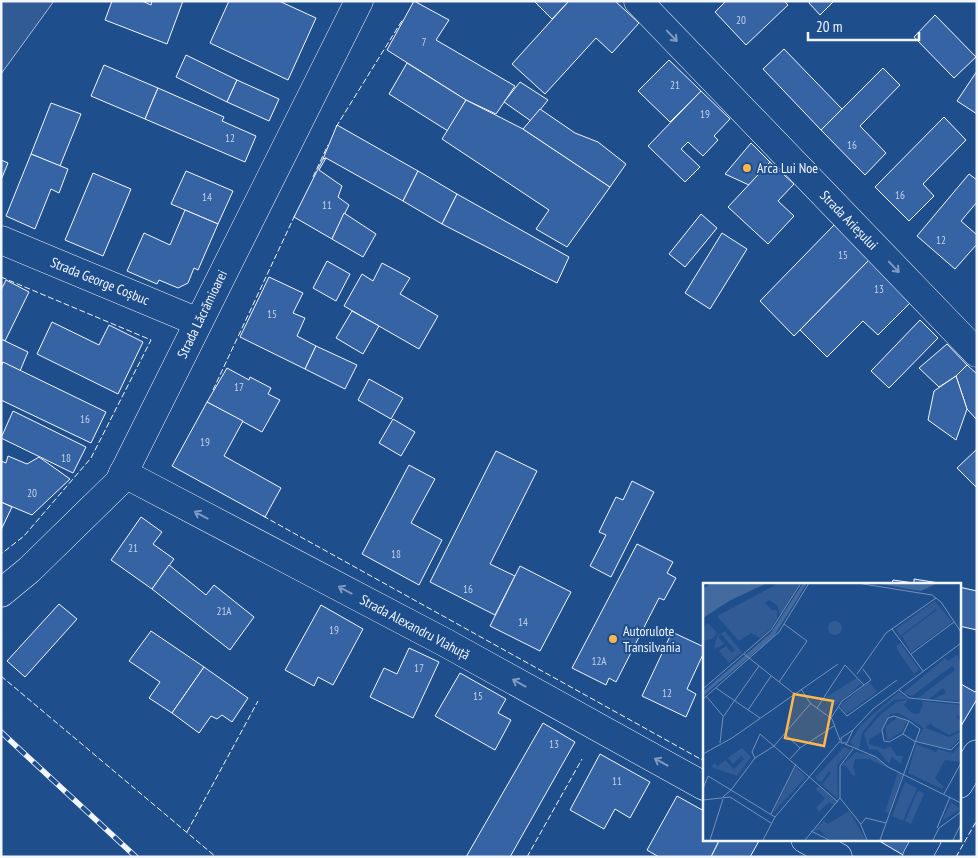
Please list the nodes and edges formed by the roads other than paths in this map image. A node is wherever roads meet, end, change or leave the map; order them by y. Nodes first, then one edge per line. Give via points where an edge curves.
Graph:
1 (359, 1) edge
2 (638, 1) edge
3 (1, 240) edge
4 (198, 322) junction
5 (977, 353) edge
6 (123, 473) junction
7 (1, 593) edge
8 (977, 754) edge
9 (960, 782) edge
10 (703, 785) edge
11 (807, 840) edge
12 (926, 840) edge
13 (838, 857) edge
14 (916, 857) edge

1 - 4 street, Strada Lăcrămioarei
2 -> 5 street, Strada Arieșului
3 - 4 street, Strada George Coșbuc
4 - 6 street, Strada Lăcrămioarei
6 - 7 street, Strada Lăcrămioarei via 119,482
10 -> 6 street, Strada Alexandru Vlahuță via 446,643
8 - 9 street
11 - 13 street
12 - 14 street

